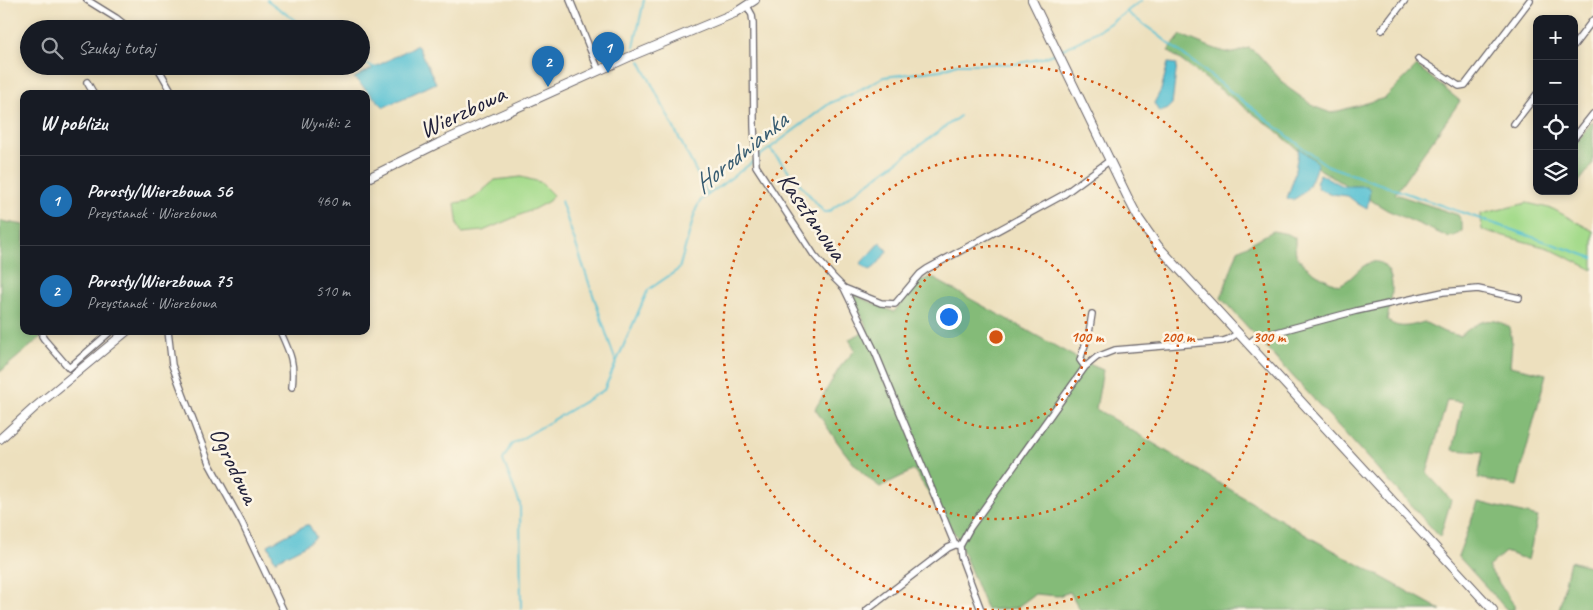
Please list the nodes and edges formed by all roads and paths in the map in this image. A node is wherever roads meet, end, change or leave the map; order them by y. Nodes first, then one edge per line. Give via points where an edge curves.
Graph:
1 (87, 0) edge
2 (570, 0) edge
3 (755, 0) edge
4 (1032, 0) edge
5 (1405, 0) edge
6 (1530, 0) edge
7 (747, 6) junction
8 (119, 20) edge
9 (1593, 20) edge
10 (1382, 30) dead end
11 (1578, 40) edge
12 (1418, 59) dead end
13 (599, 71) junction
14 (162, 75) edge
15 (87, 82) dead end
16 (92, 90) edge
17 (171, 90) edge
18 (1533, 99) edge
19 (1593, 114) edge
20 (1514, 124) dead end
21 (1578, 133) edge
22 (1110, 161) junction
23 (370, 177) edge
24 (844, 288) junction
25 (1520, 298) dead end
26 (1092, 314) dead end
27 (1238, 333) junction
28 (42, 335) edge
29 (106, 335) edge
30 (121, 335) edge
31 (168, 335) edge
32 (282, 335) edge
33 (1248, 344) junction
34 (1085, 367) junction
35 (69, 368) junction
36 (75, 375) junction
37 (292, 386) dead end
38 (0, 439) edge
39 (957, 545) junction
40 (283, 610) edge
41 (867, 610) edge
42 (980, 610) edge
43 (1493, 610) edge

1 - 8 street
2 - 13 street
3 - 7 street, Wierzbowa
4 - 22 street
5 - 10 street
6 - 12 street via 1465,85 1459,86
7 - 13 street, Wierzbowa
7 - 24 street, Kasztanowa via 753,23 756,164 814,255
9 - 11 street
13 - 23 street, Wierzbowa
14 - 17 street
15 - 16 street
18 - 20 street
19 - 21 street
22 - 24 street via 1063,195 927,269 895,304 881,303
22 - 27 street via 1153,239
24 - 39 street
25 - 33 street via 1478,289 1443,292 1275,332
26 - 34 street via 1080,360
27 - 33 street
27 - 34 street via 1223,342 1115,350 1097,357
28 - 35 street
29 - 35 street
30 - 36 street
31 - 40 street, Ogrodowa via 172,365 209,463
32 - 37 street via 292,357
33 - 43 street
34 - 39 street
35 - 36 street
36 - 38 street
39 - 41 street
39 - 42 street

